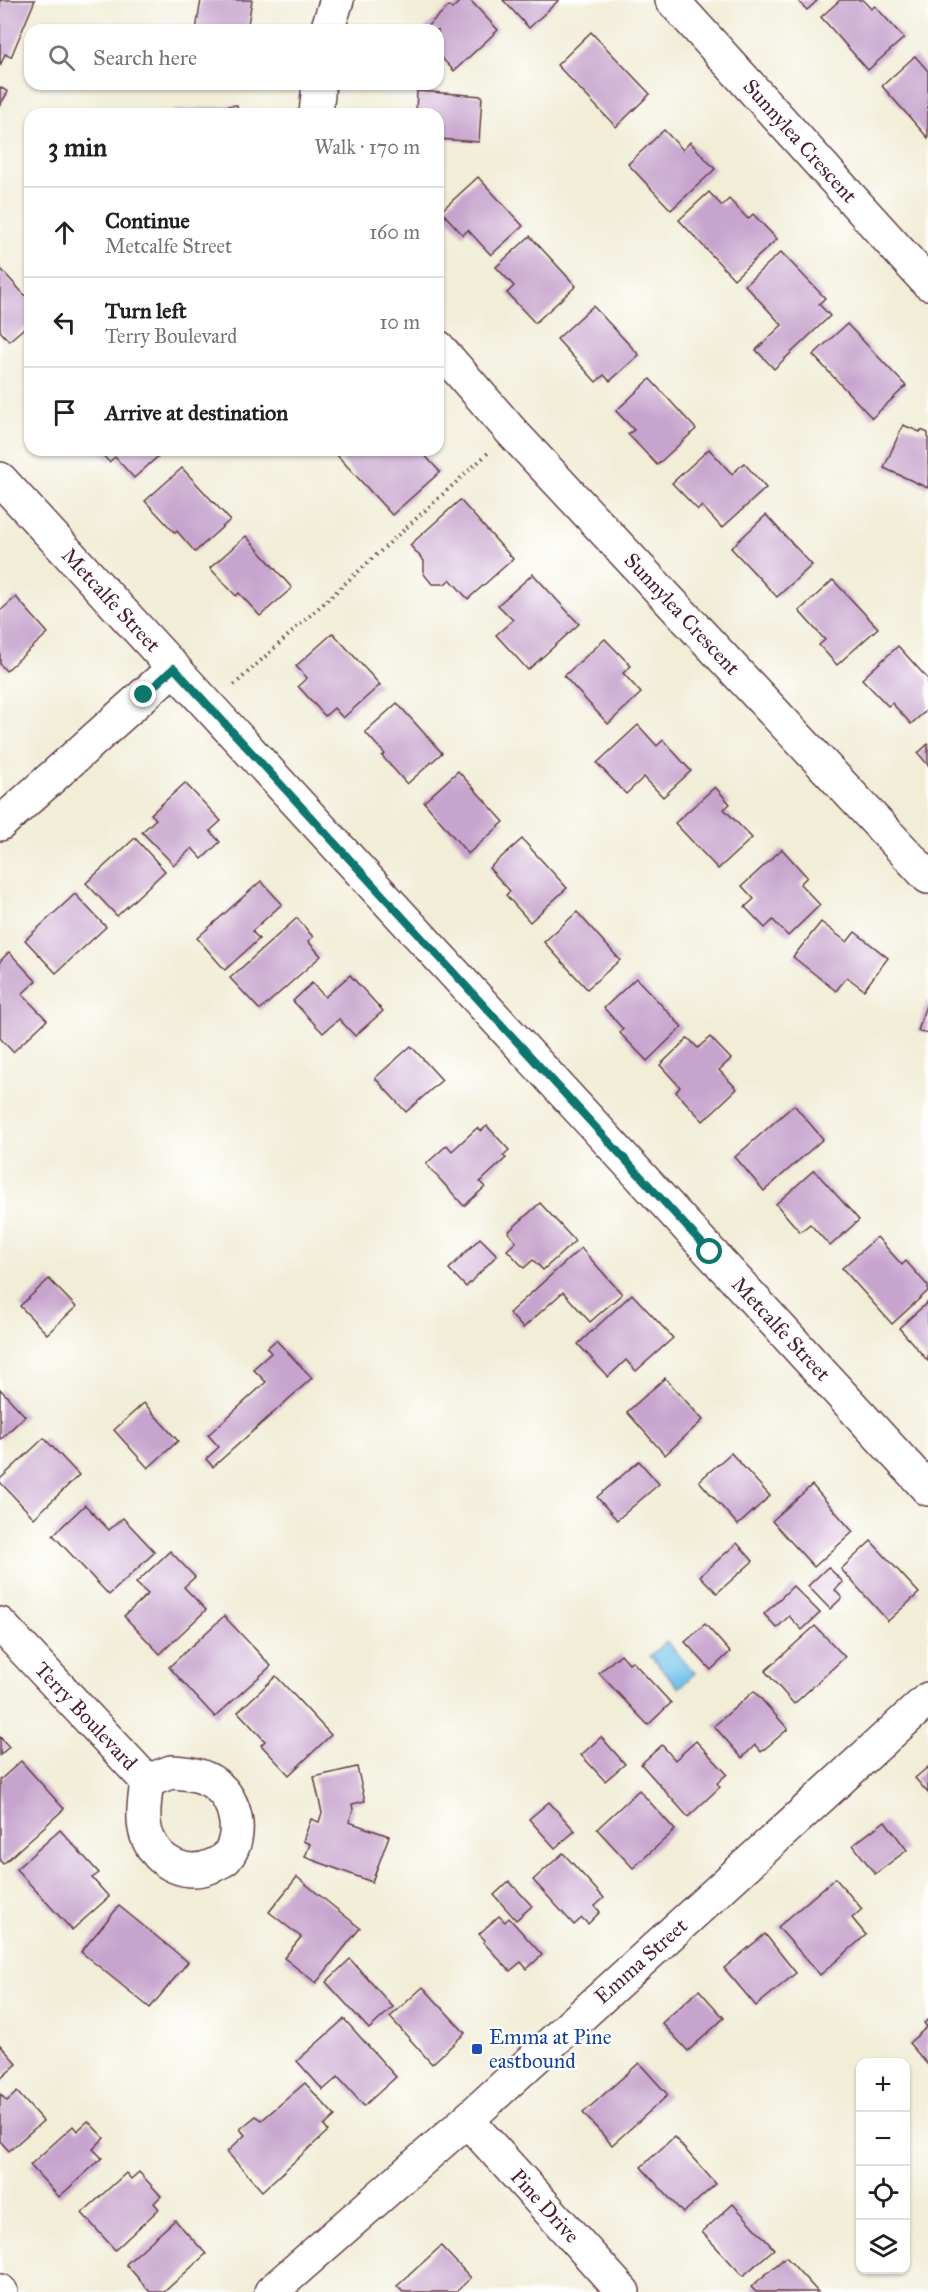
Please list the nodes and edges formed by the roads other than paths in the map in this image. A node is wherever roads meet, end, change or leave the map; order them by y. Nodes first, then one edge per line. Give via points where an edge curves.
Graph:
1 (337, 0) edge
2 (672, 0) edge
3 (329, 24) edge
4 (318, 90) edge
5 (317, 108) edge
6 (928, 283) edge
7 (444, 354) edge
8 (0, 479) edge
9 (174, 668) junction
10 (0, 824) edge
11 (928, 877) edge
12 (928, 1489) edge
13 (0, 1624) edge
14 (928, 1699) edge
15 (147, 1781) dead end
16 (467, 2120) junction
17 (271, 2292) edge
18 (624, 2292) edge

1 - 3 street
2 - 6 street, Sunnylea Crescent
4 - 5 street
7 - 11 street, Sunnylea Crescent
8 - 9 street, Metcalfe Street
9 - 10 street
9 - 12 street, Metcalfe Street
13 - 15 street, Terry Boulevard
14 - 16 street, Emma Street
16 - 17 street, Emma Street
16 - 18 street, Pine Drive

